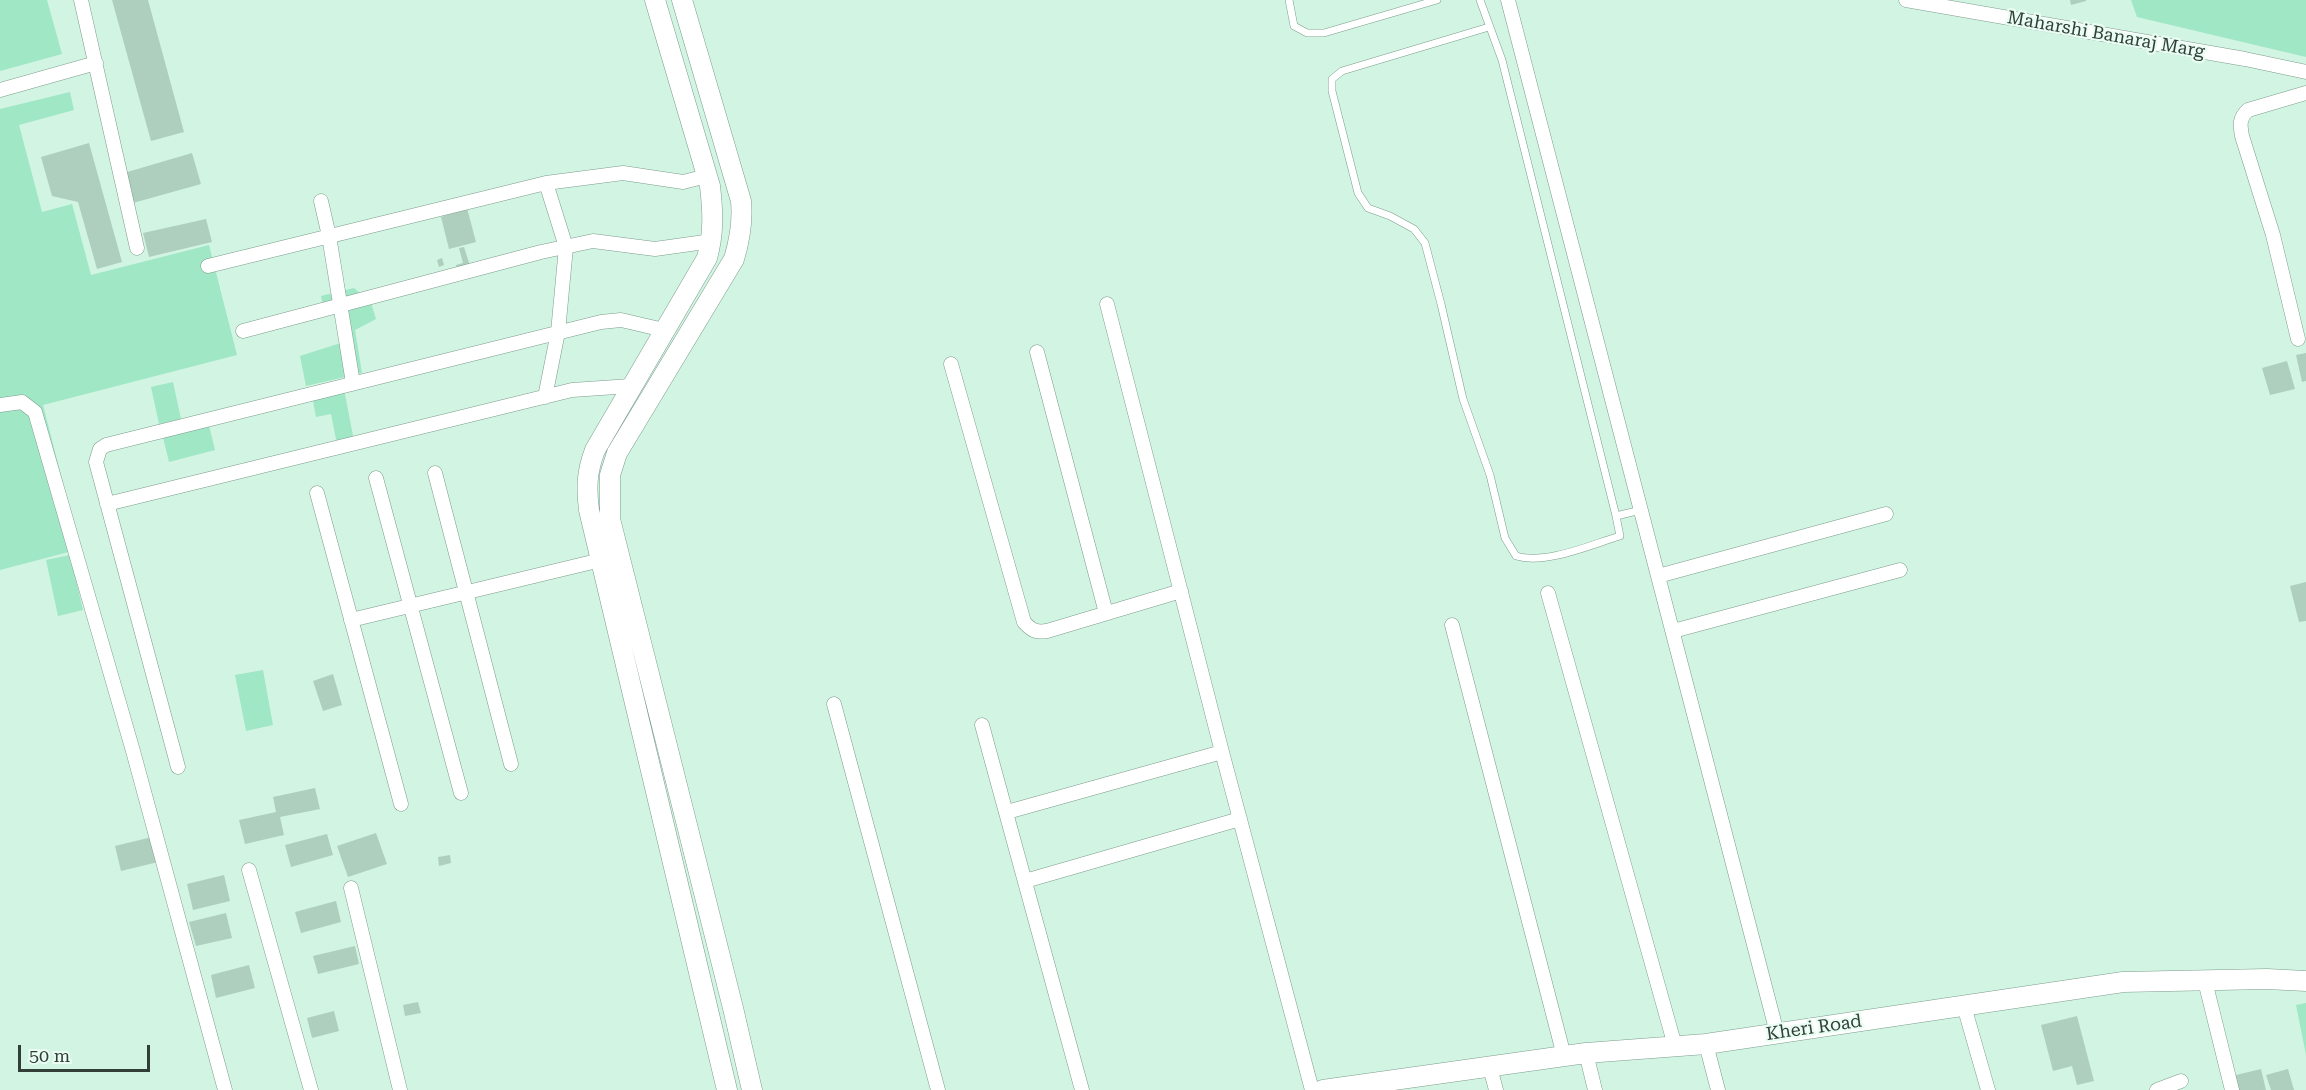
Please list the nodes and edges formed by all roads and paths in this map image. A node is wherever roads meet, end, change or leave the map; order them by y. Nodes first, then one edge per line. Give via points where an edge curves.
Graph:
1 (81, 0) edge
2 (655, 0) edge
3 (682, 0) edge
4 (1289, 0) edge
5 (1437, 0) edge
6 (1480, 0) edge
7 (1509, 0) edge
8 (1913, 1) edge
9 (1489, 27) junction
10 (96, 63) junction
11 (2306, 72) edge
12 (0, 90) edge
13 (2306, 93) edge
14 (707, 177) junction
15 (546, 183) junction
16 (321, 201) dead end
17 (329, 236) junction
18 (712, 240) junction
19 (566, 247) junction
20 (138, 248) dead end
21 (208, 266) dead end
22 (1107, 304) dead end
23 (339, 305) junction
24 (664, 330) junction
25 (243, 331) dead end
26 (558, 332) junction
27 (2298, 339) dead end
28 (1037, 352) dead end
29 (951, 364) dead end
30 (353, 383) junction
31 (632, 386) junction
32 (545, 397) junction
33 (0, 405) edge
34 (435, 473) dead end
35 (376, 478) dead end
36 (317, 493) dead end
37 (107, 504) junction
38 (1641, 510) junction
39 (1886, 514) dead end
40 (1617, 520) junction
41 (601, 560) junction
42 (1900, 570) dead end
43 (1658, 576) junction
44 (1181, 591) junction
45 (466, 592) junction
46 (1548, 593) dead end
47 (411, 605) junction
48 (1106, 613) junction
49 (351, 620) junction
50 (1452, 625) dead end
51 (1673, 631) junction
52 (834, 704) dead end
53 (982, 725) dead end
54 (1222, 752) junction
55 (511, 764) dead end
56 (178, 767) dead end
57 (461, 794) dead end
58 (401, 804) dead end
59 (1007, 812) junction
60 (1240, 819) junction
61 (249, 870) dead end
62 (1025, 880) junction
63 (351, 888) dead end
64 (2205, 981) junction
65 (2306, 981) edge
66 (1964, 1006) junction
67 (1777, 1033) junction
68 (1706, 1044) junction
69 (1675, 1047) junction
70 (1586, 1053) junction
71 (1564, 1056) junction
72 (1490, 1067) junction
73 (2181, 1081) dead end
74 (1365, 1087) edge
75 (225, 1090) edge
76 (311, 1090) edge
77 (400, 1090) edge
78 (727, 1090) edge
79 (752, 1090) edge
80 (938, 1090) edge
81 (1082, 1090) edge
82 (1312, 1090) edge
83 (1323, 1090) edge
84 (1496, 1090) edge
85 (1595, 1090) edge
86 (1718, 1090) edge
87 (1988, 1090) edge
88 (2157, 1090) edge
89 (2232, 1090) edge

1 - 10 street
2 - 14 street
3 - 79 street via 741,201 740,239 734,259 617,453 610,475 610,519
4 - 5 lane via 1294,26 1307,33 1324,33
6 - 9 lane
7 - 38 street
8 - 11 street, Maharshi Banaraj Marg
9 - 40 lane via 1502,60
9 - 40 lane via 1342,71 1332,79 1337,113 1358,193 1368,208 1414,229 1425,243 1463,399 1490,475 1505,538 1516,556 1543,559 1620,536
10 - 12 street
10 - 20 street
13 - 27 street via 2248,110 2240,123
14 - 15 street via 684,182 623,173
14 - 18 street
15 - 17 street
15 - 19 street
16 - 17 street
17 - 21 street
17 - 23 street
18 - 19 street via 655,249 593,241
18 - 24 street via 707,258
19 - 23 street
19 - 26 street
22 - 44 street
23 - 25 street
23 - 30 street
24 - 26 street via 621,320
24 - 31 street
26 - 30 street
26 - 32 street
28 - 48 street
29 - 48 street via 1023,622 1039,632
30 - 37 street via 106,445 100,449 96,462
31 - 32 street via 572,390
31 - 41 street via 588,468 588,499
32 - 37 street
33 - 75 street via 22,402 35,412 124,717
34 - 45 street
35 - 47 street
36 - 49 street
37 - 56 street
38 - 40 lane
38 - 43 street
39 - 43 street
41 - 45 street
41 - 78 street
42 - 51 street
43 - 51 street
44 - 48 street
44 - 54 street
45 - 47 street
45 - 55 street
46 - 69 street
47 - 49 street
47 - 57 street
49 - 58 street
50 - 71 street
51 - 67 street
52 - 80 street
53 - 59 street
54 - 59 street
54 - 60 street
59 - 62 street
60 - 62 street
60 - 82 street
61 - 76 street
62 - 81 street
63 - 77 street
64 - 65 street, Kheri Road
64 - 66 street, Kheri Road via 2123,982
64 - 89 street
66 - 67 street, Kheri Road
66 - 87 street
67 - 68 street, Kheri Road
68 - 69 street, Kheri Road
68 - 86 street
69 - 70 street, Kheri Road
70 - 71 street, Kheri Road
70 - 85 street
71 - 72 street, Kheri Road
72 - 74 street, Kheri Road
72 - 84 street
73 - 88 street
74 - 83 street, Kheri Road

